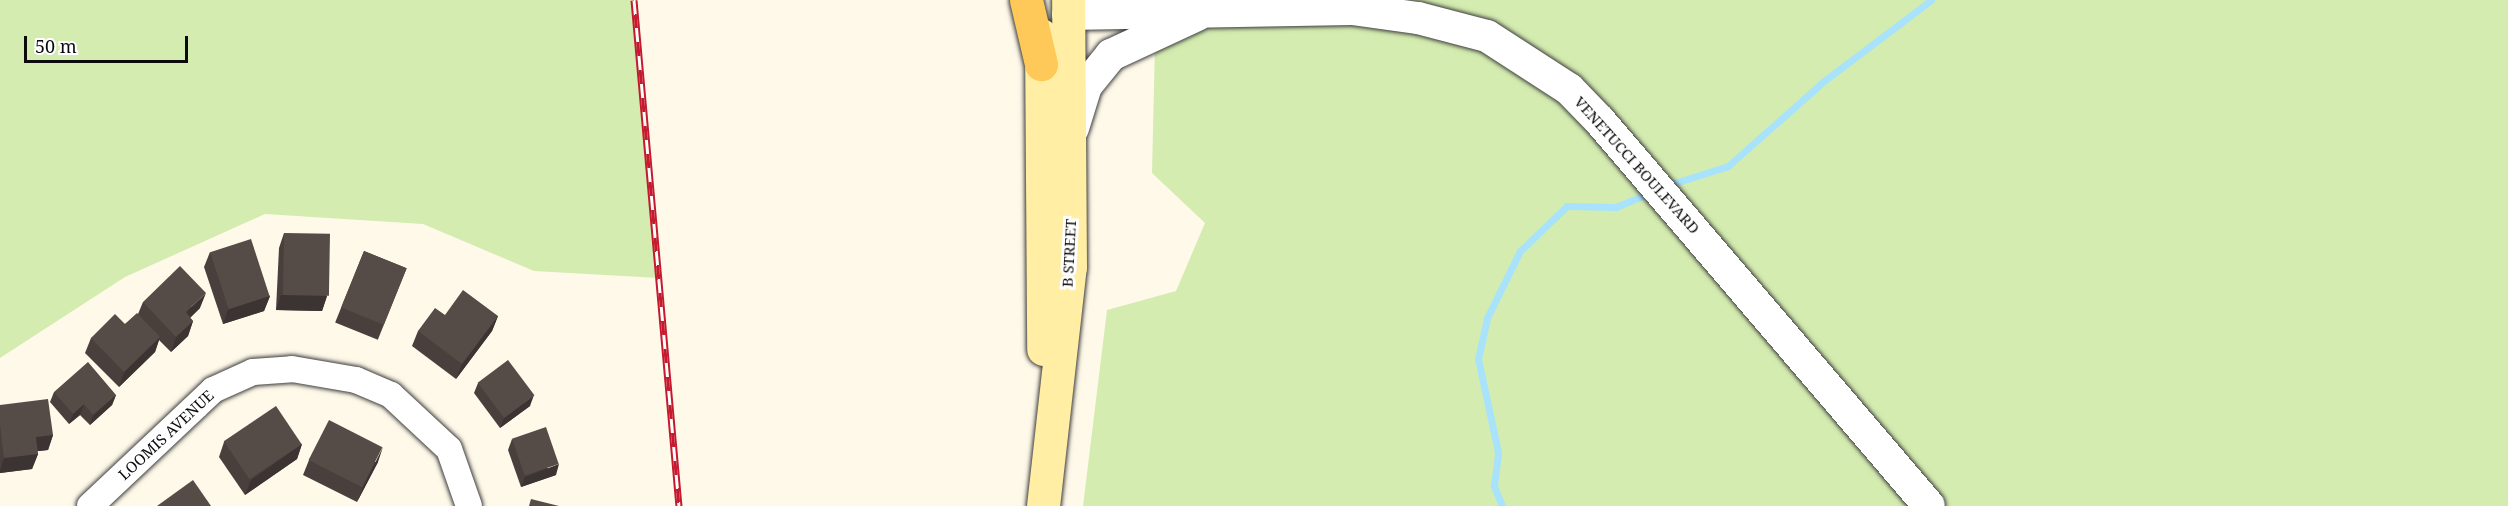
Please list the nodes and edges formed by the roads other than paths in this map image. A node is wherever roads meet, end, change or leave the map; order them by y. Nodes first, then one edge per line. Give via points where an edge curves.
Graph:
1 (1026, 0) edge
2 (1059, 5) edge
3 (1204, 12) junction
4 (1041, 64) junction
5 (1071, 135) junction
6 (1043, 505) edge
7 (90, 506) edge
8 (469, 506) edge
9 (1929, 506) edge

1 - 4 main road
2 - 3 street, VENETUCCI BOULEVARD
2 - 4 main road, B STREET
2 - 5 main road, B STREET
3 - 5 street, VENETUCCI BOULEVARD via 1111,55 1086,86
3 - 9 street, VENETUCCI BOULEVARD via 1353,9 1418,18 1487,36 1569,88 1710,246
4 - 6 main road, B STREET
5 - 6 main road, B STREET via 1070,267
7 - 8 street, LOOMIS AVENUE via 213,390 253,372 292,369 356,380 392,395 449,449

